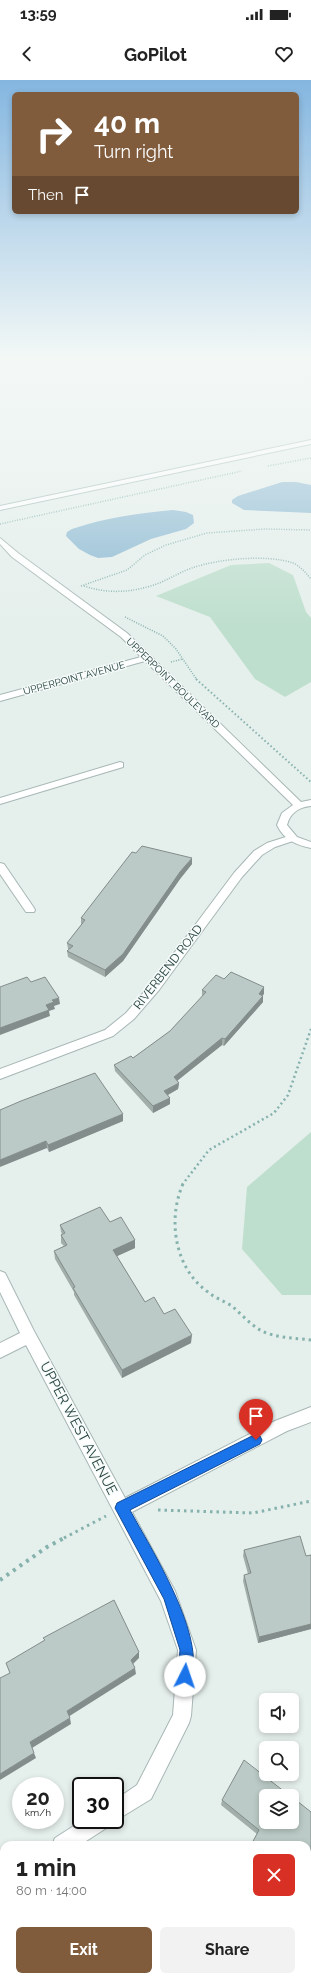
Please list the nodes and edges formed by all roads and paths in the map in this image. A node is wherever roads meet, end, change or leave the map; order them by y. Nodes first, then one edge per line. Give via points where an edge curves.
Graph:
1 (284, 448) edge
2 (311, 458) edge
3 (264, 466) dead end
4 (243, 471) dead end
5 (0, 508) edge
6 (0, 524) edge
7 (311, 530) edge
8 (0, 540) edge
9 (311, 579) edge
10 (83, 585) junction
11 (63, 592) junction
12 (147, 658) junction
13 (0, 698) edge
14 (120, 765) dead end
15 (0, 801) edge
16 (311, 803) edge
17 (299, 805) junction
18 (292, 838) junction
19 (311, 846) edge
20 (0, 866) edge
21 (30, 910) dead end
22 (311, 1029) edge
23 (0, 1074) edge
24 (0, 1278) edge
25 (30, 1336) junction
26 (311, 1340) edge
27 (0, 1351) edge
28 (311, 1414) edge
29 (122, 1508) junction
30 (124, 1805) edge
31 (87, 1829) edge
32 (68, 1841) edge

1 - 5 street
2 - 3 path
4 - 6 path
7 - 10 path via 224,531 196,536 166,545 145,555 127,570
8 - 11 street, UPPERPOINT BOULEVARD via 15,555
9 - 10 path via 293,563 241,560 196,566 155,585 130,589 110,592
10 - 11 path
11 - 12 street, UPPERPOINT BOULEVARD via 124,635
12 - 13 street, UPPERPOINT AVENUE
12 - 17 street, UPPERPOINT BOULEVARD
14 - 15 street
16 - 17 street
17 - 18 street via 286,813 283,819 284,830
18 - 19 street
18 - 23 street, RIVERBEND ROAD via 271,845 258,854 238,875 155,987 130,1016 109,1033
20 - 21 street
22 - 26 path via 288,1095 274,1113 209,1150 182,1185 175,1221 177,1246 185,1268 207,1292 230,1305 260,1330
24 - 25 street, UPPER WEST AVENUE
25 - 27 street
25 - 29 street, UPPER WEST AVENUE
28 - 29 street via 281,1426
29 - 30 street, UPPER WEST AVENUE via 169,1597 187,1650 182,1716 144,1792
31 - 32 street

